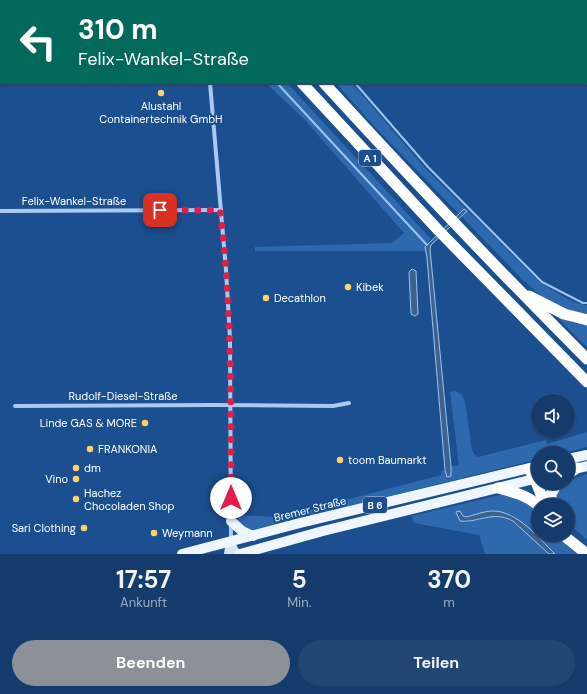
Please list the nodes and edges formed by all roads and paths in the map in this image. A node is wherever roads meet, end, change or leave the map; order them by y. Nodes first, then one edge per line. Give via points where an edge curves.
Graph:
1 (210, 84) edge
2 (303, 84) edge
3 (325, 84) edge
4 (0, 210) edge
5 (220, 210) junction
6 (517, 289) junction
7 (587, 320) edge
8 (587, 359) edge
9 (587, 382) edge
10 (349, 403) dead end
11 (15, 406) dead end
12 (230, 406) junction
13 (587, 455) edge
14 (575, 458) edge
15 (531, 475) edge
16 (531, 475) edge
17 (498, 488) junction
18 (531, 499) edge
19 (231, 521) junction
20 (253, 536) junction
21 (575, 537) edge
22 (230, 542) junction
23 (572, 542) edge
24 (587, 546) edge
25 (257, 552) edge
26 (182, 554) edge
27 (228, 554) edge
28 (238, 554) edge
29 (587, 554) edge

1 - 5 street
2 - 9 highway, A 1 via 441,233
3 - 6 highway, A 1
4 - 5 street, Felix-Wankel-Straße
5 - 12 street via 230,339
6 - 7 highway via 564,314
6 - 8 highway, A 1
10 - 12 street, Rudolf-Diesel-Straße via 333,406
11 - 12 street, Rudolf-Diesel-Straße
12 - 19 street
13 - 14 main road
15 - 17 main road, B 6
16 - 20 main road, Bremer Straße / B 6 via 300,523
17 - 18 highway
17 - 25 main road, B 6 via 323,531
19 - 20 main road via 242,531
19 - 22 street
20 - 22 main road, Bremer Straße / B 6
21 - 24 highway
22 - 26 main road, Bremer Straße / B 6
22 - 27 main road
22 - 28 main road
23 - 29 highway
25 - 28 main road, B 6

